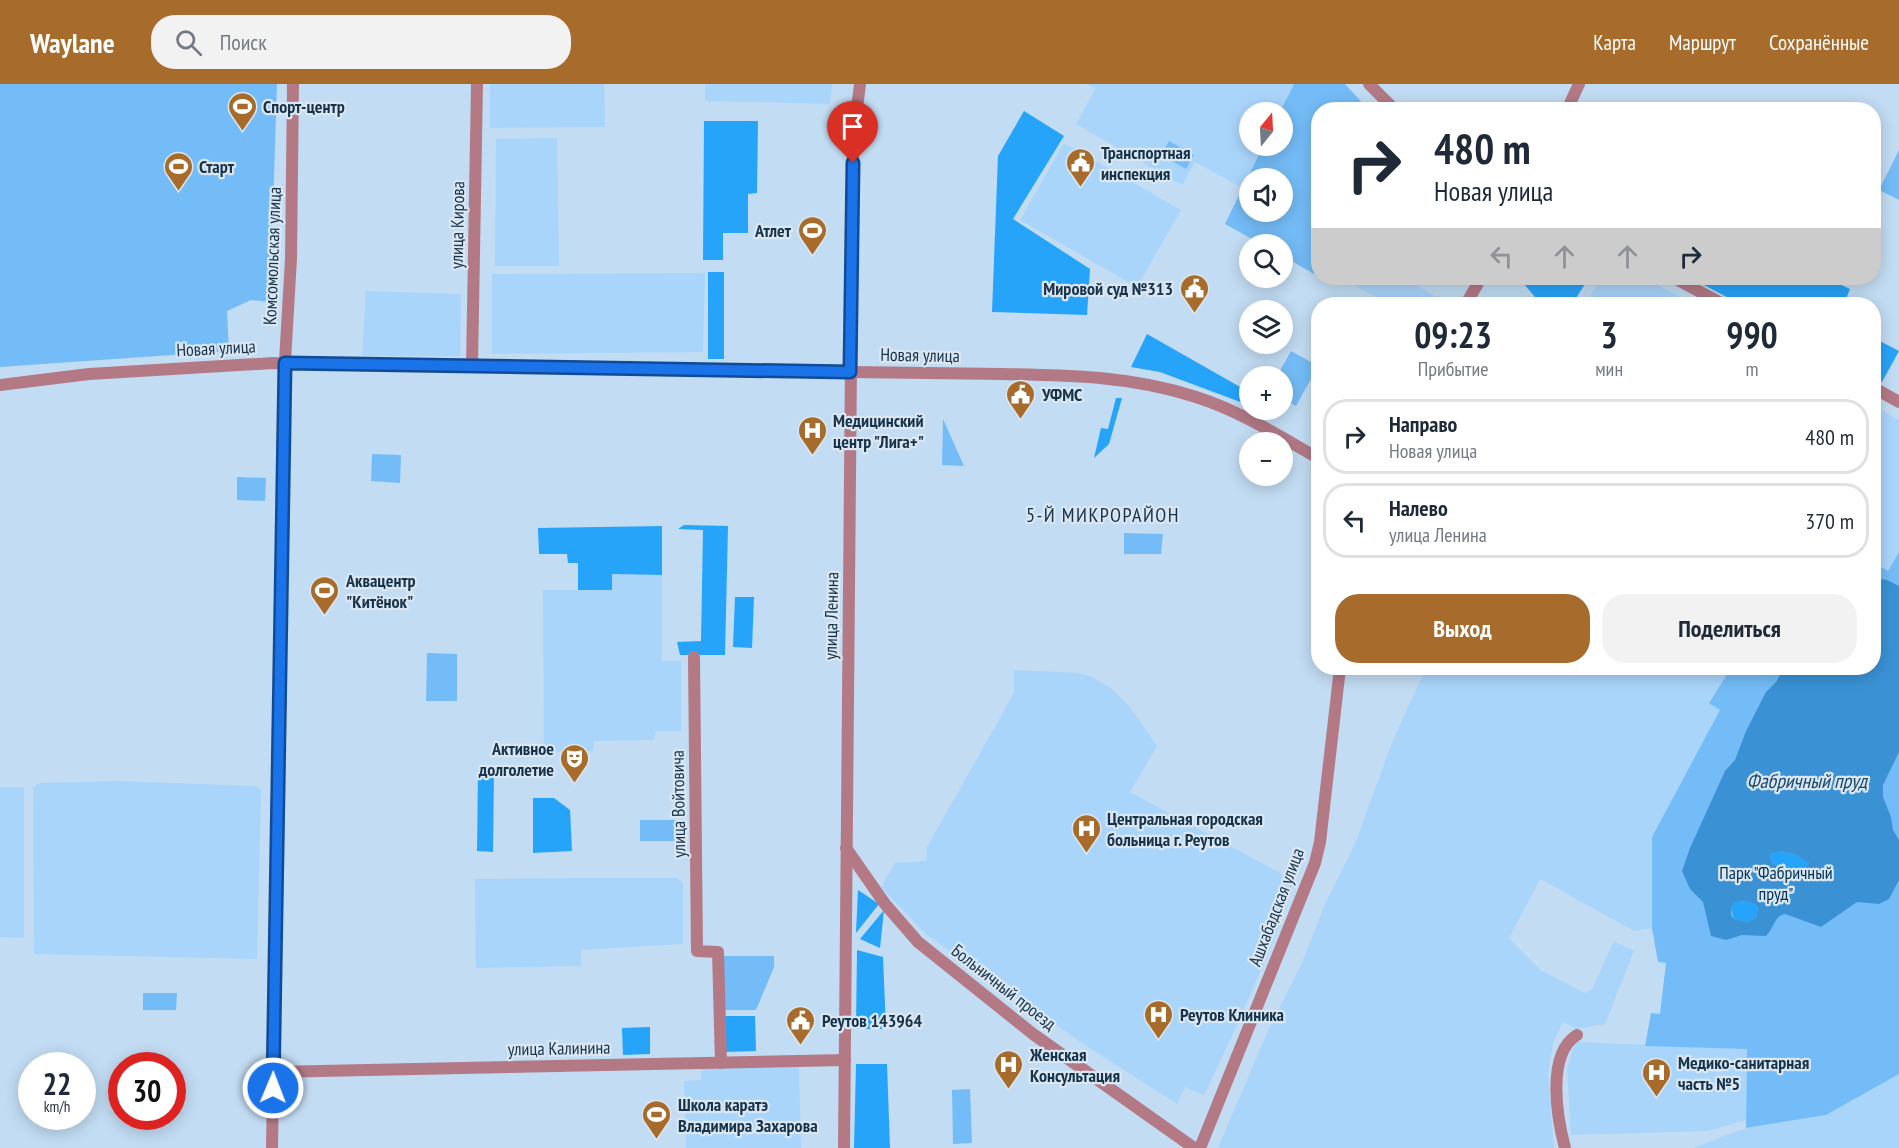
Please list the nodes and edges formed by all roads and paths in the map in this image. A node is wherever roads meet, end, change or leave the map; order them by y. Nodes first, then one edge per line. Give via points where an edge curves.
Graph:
1 (293, 84) edge
2 (477, 84) edge
3 (860, 84) edge
4 (1369, 84) edge
5 (1579, 84) edge
6 (1387, 102) edge
7 (1571, 102) edge
8 (1687, 285) edge
9 (1710, 297) edge
10 (285, 363) junction
11 (472, 366) junction
12 (850, 372) junction
13 (0, 385) edge
14 (1881, 392) edge
15 (1899, 402) edge
16 (1311, 454) edge
17 (694, 657) dead end
18 (1339, 675) edge
19 (846, 848) junction
20 (1577, 1035) dead end
21 (845, 1060) junction
22 (721, 1063) junction
23 (273, 1072) junction
24 (272, 1148) edge
25 (844, 1148) edge
26 (1194, 1148) edge
27 (1200, 1148) edge
28 (1564, 1148) edge

1 - 10 street, Комсомольская улица
2 - 11 street, улица Кирова
3 - 12 street, улица Ленина via 853,141
4 - 6 street
5 - 7 street
8 - 9 street
10 - 11 street, Новая улица
10 - 13 street, Новая улица via 88,374
10 - 23 street, Комсомольская улица
11 - 12 street, Новая улица
12 - 16 street, Новая улица via 1070,375 1136,381 1215,404
12 - 19 street, улица Ленина
14 - 15 street
17 - 22 street, улица Войтовича via 697,951 718,952
18 - 27 street, Ашхабадская улица via 1315,863
19 - 21 street, улица Ленина
19 - 26 street, Больничный проезд via 885,904 918,942 1033,1034
20 - 28 street via 1564,1047 1555,1076
21 - 22 street, улица Калинина
21 - 25 street, улица Ленина
22 - 23 street, улица Калинина
23 - 24 street, Комсомольская улица

